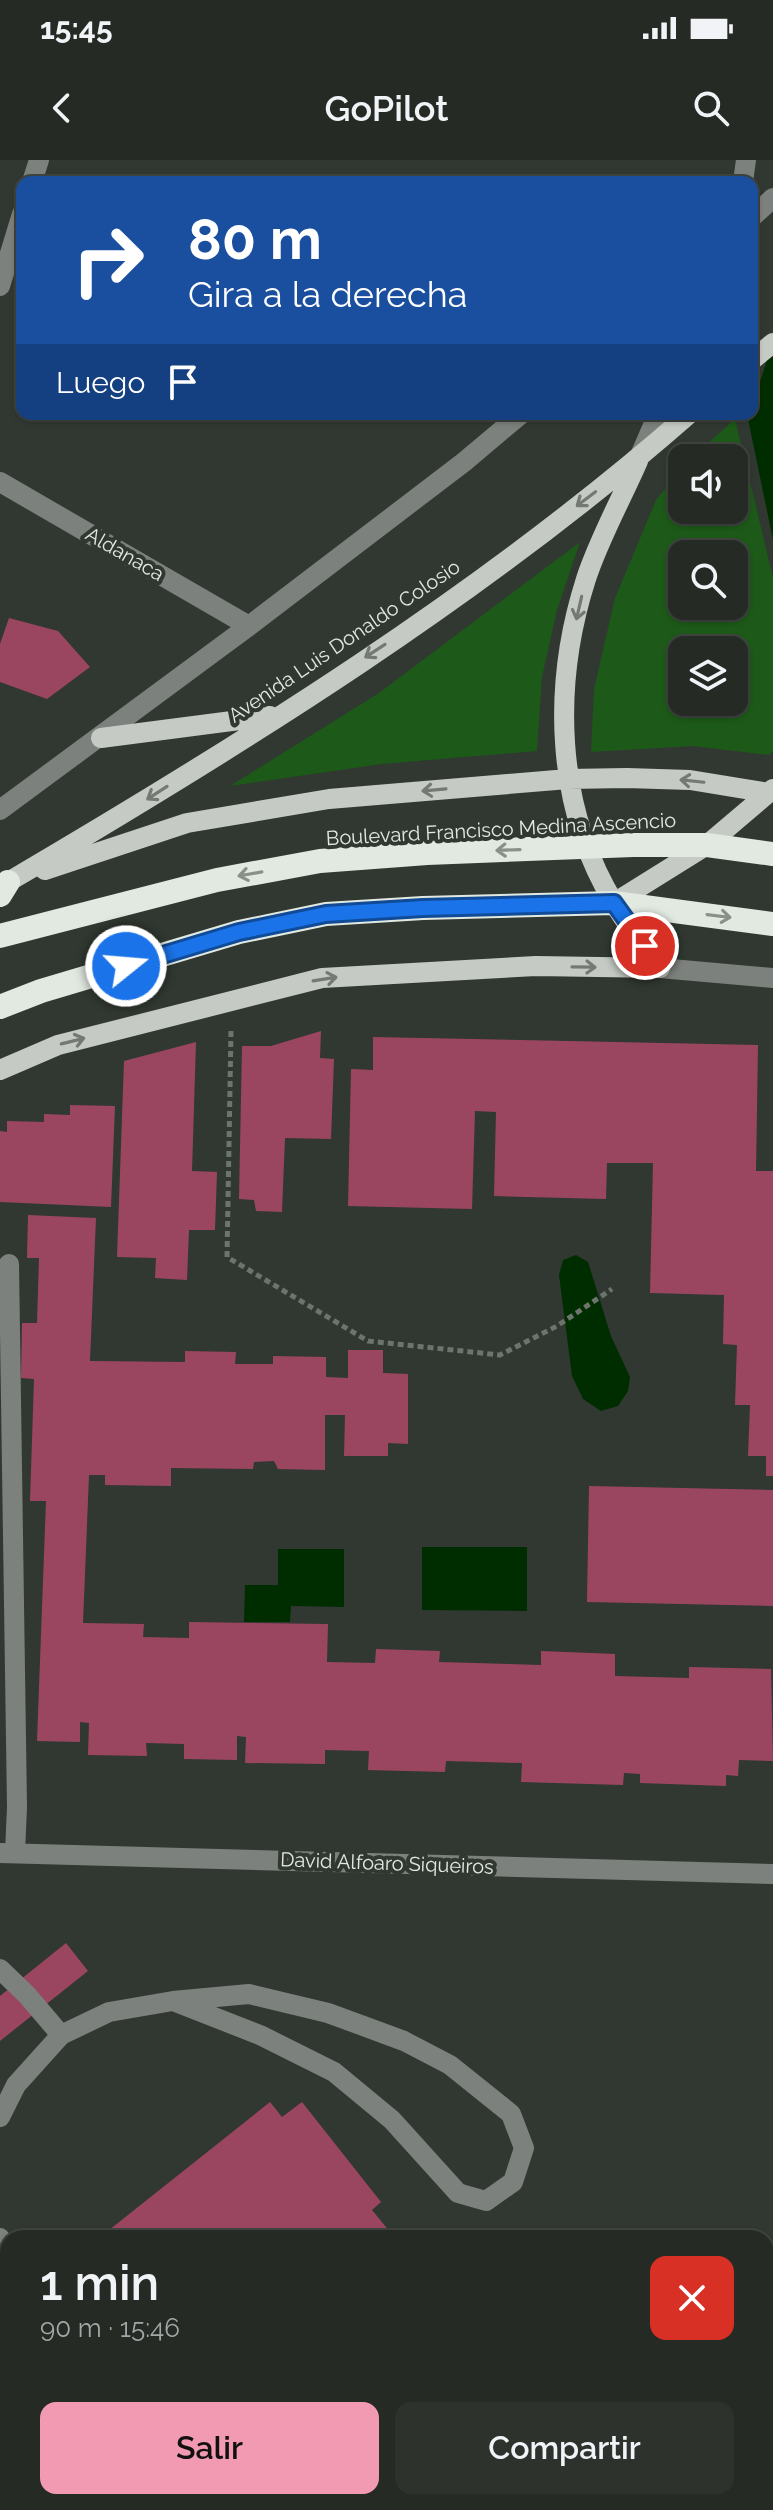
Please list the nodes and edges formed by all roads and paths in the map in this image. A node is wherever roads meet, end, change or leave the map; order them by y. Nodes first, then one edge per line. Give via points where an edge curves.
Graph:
1 (773, 198) edge
2 (758, 212) edge
3 (16, 234) edge
4 (0, 286) edge
5 (514, 420) edge
6 (655, 420) edge
7 (682, 420) edge
8 (639, 458) junction
9 (0, 482) edge
10 (249, 626) junction
11 (278, 715) junction
12 (101, 738) junction
13 (568, 779) junction
14 (772, 792) edge
15 (0, 810) edge
16 (707, 845) junction
17 (586, 847) junction
18 (773, 854) edge
19 (3, 888) edge
20 (614, 903) junction
21 (773, 924) edge
22 (0, 936) edge
23 (660, 968) junction
24 (773, 978) edge
25 (232, 1002) junction
26 (0, 1007) edge
27 (0, 1070) edge
28 (9, 1264) dead end
29 (612, 1289) dead end
30 (8, 1853) edge
31 (773, 1874) edge
32 (0, 1969) edge
33 (173, 2001) junction
34 (61, 2035) junction
35 (0, 2117) edge

1 - 2 street
3 - 4 street
5 - 10 street
6 - 8 street
7 - 8 main road, Avenida Luis Donaldo Colosio
8 -> 11 main road, Avenida Luis Donaldo Colosio via 438,611
8 -> 13 main road via 586,578 568,655 563,720
9 - 10 street, Aldanaca
10 - 12 street
11 - 12 main road
11 -> 19 main road, Avenida Luis Donaldo Colosio
12 - 15 street
14 -> 13 main road via 690,780
13 - 17 main road
13 -> 19 main road via 329,799 187,823
14 - 16 main road
16 - 17 highway, Boulevard Francisco Medina Ascencio
16 - 18 highway, Boulevard Francisco Medina Ascencio
16 - 20 main road
17 - 20 main road
17 -> 22 highway, Boulevard Francisco Medina Ascencio via 320,861 217,880
20 -> 21 highway
20 - 23 main road
20 - 26 highway via 326,914 239,932
23 - 24 street
25 -> 23 main road via 322,978 536,966
27 -> 25 main road via 58,1045
25 - 29 path via 227,1257 368,1341 500,1355
28 - 30 street via 17,1807
30 - 31 street, David Alfoaro Siqueiros
32 - 34 street
33 - 33 street via 249,1994 328,2013 404,2041 450,2065 511,2114 524,2148 513,2182 486,2201 458,2193 392,2120 334,2072
33 - 34 street via 109,2012
34 - 35 street via 16,2085

